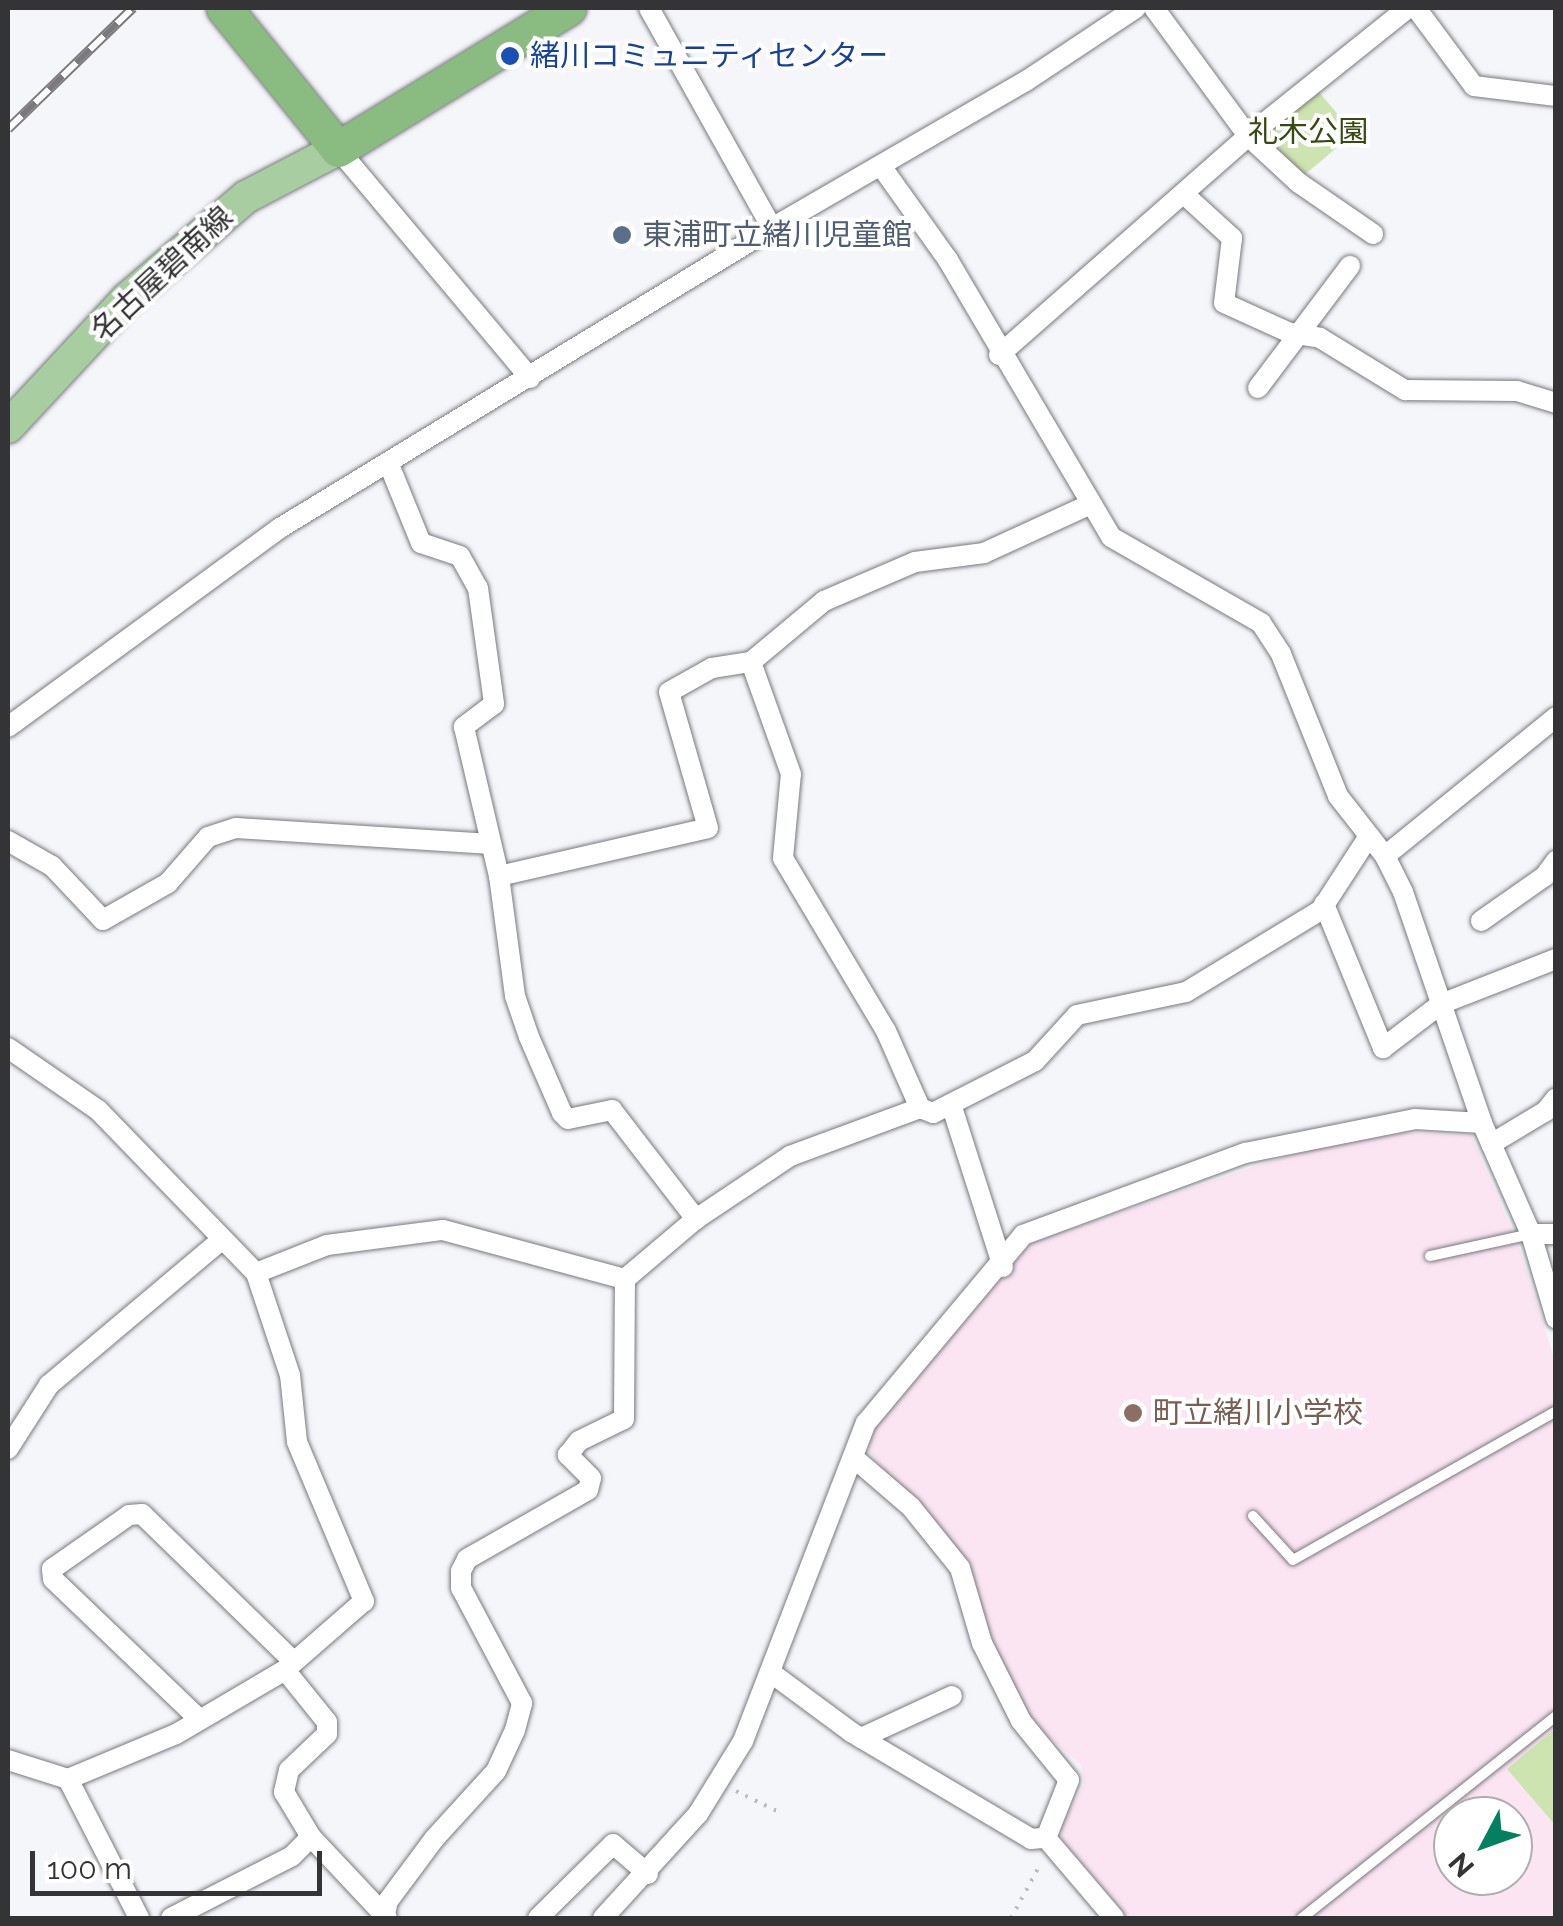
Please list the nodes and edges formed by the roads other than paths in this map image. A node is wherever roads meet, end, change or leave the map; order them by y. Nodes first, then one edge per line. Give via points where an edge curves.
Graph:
1 (224, 8) edge
2 (568, 8) edge
3 (649, 8) edge
4 (1136, 8) edge
5 (1154, 8) edge
6 (1408, 8) edge
7 (1416, 8) edge
8 (1556, 96) edge
9 (1248, 136) junction
10 (338, 149) junction
11 (881, 166) junction
12 (1185, 195) junction
13 (772, 228) junction
14 (1373, 234) dead end
15 (1350, 266) dead end
16 (1298, 335) junction
17 (999, 355) junction
18 (530, 378) junction
19 (1258, 388) dead end
20 (1556, 404) edge
21 (8, 427) edge
22 (390, 467) junction
23 (1089, 505) junction
24 (750, 662) junction
25 (1556, 717) edge
26 (8, 727) edge
27 (1369, 836) junction
28 (8, 842) edge
29 (487, 844) junction
30 (1386, 856) junction
31 (1556, 860) edge
32 (499, 876) junction
33 (1324, 904) junction
34 (1482, 921) dead end
35 (1556, 959) edge
36 (1441, 1004) junction
37 (8, 1048) edge
38 (1556, 1098) edge
39 (951, 1104) junction
40 (920, 1108) junction
41 (1482, 1124) junction
42 (1492, 1144) junction
43 (696, 1219) junction
44 (1532, 1234) junction
45 (1556, 1234) edge
46 (220, 1242) junction
47 (1430, 1256) dead end
48 (1003, 1267) junction
49 (256, 1273) junction
50 (625, 1279) junction
51 (1556, 1318) edge
52 (1556, 1411) edge
53 (8, 1449) edge
54 (854, 1458) junction
55 (1253, 1516) dead end
56 (290, 1666) junction
57 (770, 1672) junction
58 (952, 1696) dead end
59 (1556, 1716) edge
60 (198, 1718) junction
61 (861, 1738) junction
62 (8, 1760) edge
63 (68, 1779) junction
64 (311, 1837) junction
65 (1042, 1838) road end
66 (648, 1874) junction
67 (139, 1918) edge
68 (171, 1918) edge
69 (386, 1918) edge
70 (538, 1918) edge
71 (603, 1918) edge
72 (1114, 1918) edge
73 (1302, 1918) edge

1 - 10 highway
2 - 10 highway
3 - 13 street
4 - 11 street
5 - 9 street
6 - 9 street
7 - 8 street via 1474,86
9 - 12 street
9 - 14 street via 1299,183
10 - 18 street
10 - 21 main road, 名古屋碧南線 via 246,197 127,299
11 - 13 street
11 - 17 street via 948,260
12 - 16 street via 1232,238 1224,304
12 - 17 street
13 - 18 street
15 - 16 street
16 - 19 street
16 - 20 street via 1335,346 1405,390 1517,391
17 - 23 street
18 - 22 street
22 - 26 street via 280,528
22 - 29 street via 421,543 460,556 478,588 494,704 464,727
23 - 24 street via 984,553 916,562 824,602
23 - 27 street via 1112,537 1260,623 1280,654 1338,796
24 - 32 street via 712,668 670,692 708,828
24 - 40 street via 790,774 783,858 886,1031
25 - 30 street
27 - 30 street
27 - 33 street
28 - 29 street via 52,866 103,920 168,884 208,837 236,828
29 - 32 street
30 - 36 street
31 - 34 street via 1546,876
32 - 43 street via 515,996 562,1112 568,1118 612,1110
33 - 36 street via 1342,933 1354,986 1383,1048
33 - 39 street via 1186,992 1078,1015 1035,1061
35 - 36 street
36 - 41 street
37 - 46 street via 98,1110
38 - 42 street
39 - 40 street via 933,1113
39 - 48 street
40 - 43 street via 790,1156
41 - 42 street
41 - 48 street via 1415,1120 1244,1153 1023,1236
42 - 44 street
43 - 50 street
44 - 45 street
44 - 47 lane
44 - 51 street
46 - 49 street
46 - 53 street via 49,1386
48 - 54 street via 866,1423
49 - 50 street via 327,1245 443,1230
49 - 56 street via 290,1375 296,1442 364,1601
50 - 69 street via 630,1326 624,1419 579,1441 568,1456 591,1478 588,1490 467,1559 461,1571 460,1588 522,1702 515,1730 496,1770 388,1901
52 - 55 lane via 1293,1560
54 - 57 street
54 - 72 street via 911,1507 960,1568 982,1643 1021,1721 1069,1780 1046,1838
56 - 60 street
56 - 60 street via 142,1514 129,1515 52,1569 53,1579
56 - 64 street via 327,1722 327,1734 289,1770 284,1792
57 - 61 street
57 - 66 street via 743,1741
58 - 61 street
59 - 73 lane
60 - 63 street
61 - 65 street via 1031,1839
62 - 63 street
63 - 67 street
64 - 68 street via 292,1856
64 - 69 street
66 - 70 street via 614,1844
66 - 71 street

